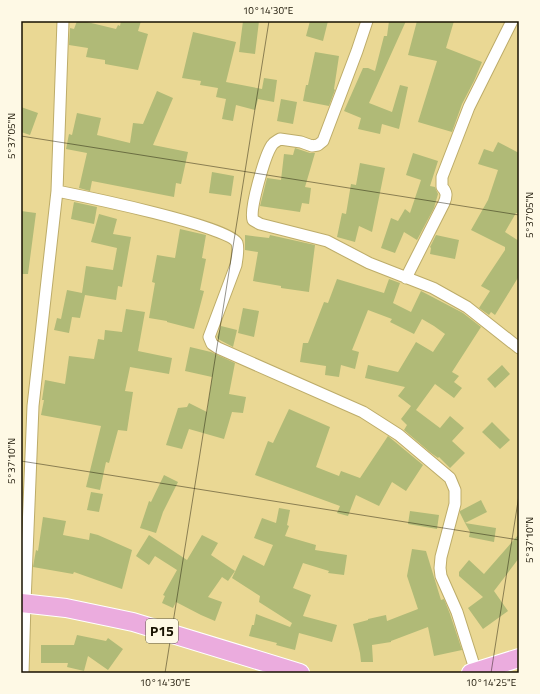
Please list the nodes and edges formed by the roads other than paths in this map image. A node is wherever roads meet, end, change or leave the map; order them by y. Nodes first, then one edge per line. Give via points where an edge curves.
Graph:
1 (63, 21) edge
2 (367, 21) edge
3 (512, 21) edge
4 (57, 191) junction
5 (406, 278) junction
6 (519, 348) edge
7 (23, 603) edge
8 (519, 658) edge
9 (473, 672) edge
10 (23, 673) edge
11 (300, 673) edge

1 - 4 street
2 - 5 street via 323,141 312,146 286,139 275,142 267,155 251,213 256,223 327,241 369,263
3 - 5 street via 469,107 442,177 442,186 447,197
4 - 7 street via 33,406
4 - 9 street via 194,223 231,238 237,243 238,254 209,337 212,344 363,412 399,435 450,478 455,490 455,504 440,568 457,612
5 - 6 street via 433,288 467,307
7 - 10 street
7 - 11 main road, P15 via 133,622
8 - 9 main road

